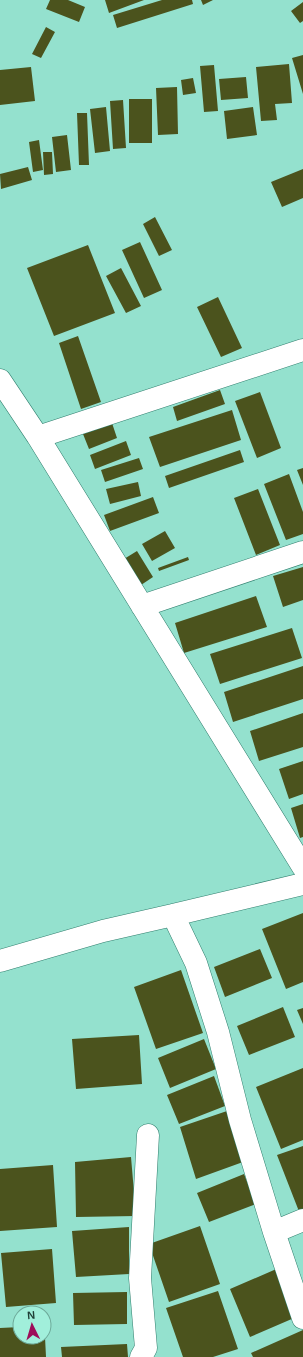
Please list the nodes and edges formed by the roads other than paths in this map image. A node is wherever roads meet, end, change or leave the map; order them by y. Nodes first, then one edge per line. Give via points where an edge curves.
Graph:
1 (303, 350) edge
2 (0, 380) edge
3 (38, 437) junction
4 (303, 552) edge
5 (142, 606) junction
6 (303, 867) edge
7 (303, 884) edge
8 (173, 915) junction
9 (0, 960) edge
10 (148, 1135) dead end
11 (303, 1220) edge
12 (274, 1232) junction
13 (303, 1318) edge
14 (149, 1354) edge

1 - 3 street
2 - 3 street
3 - 5 street
4 - 5 street
5 - 6 street
7 - 8 street
8 - 9 street via 103,931
8 - 12 street via 196,963 218,1032 240,1120
10 - 14 street via 140,1278
11 - 12 street
12 - 13 street

